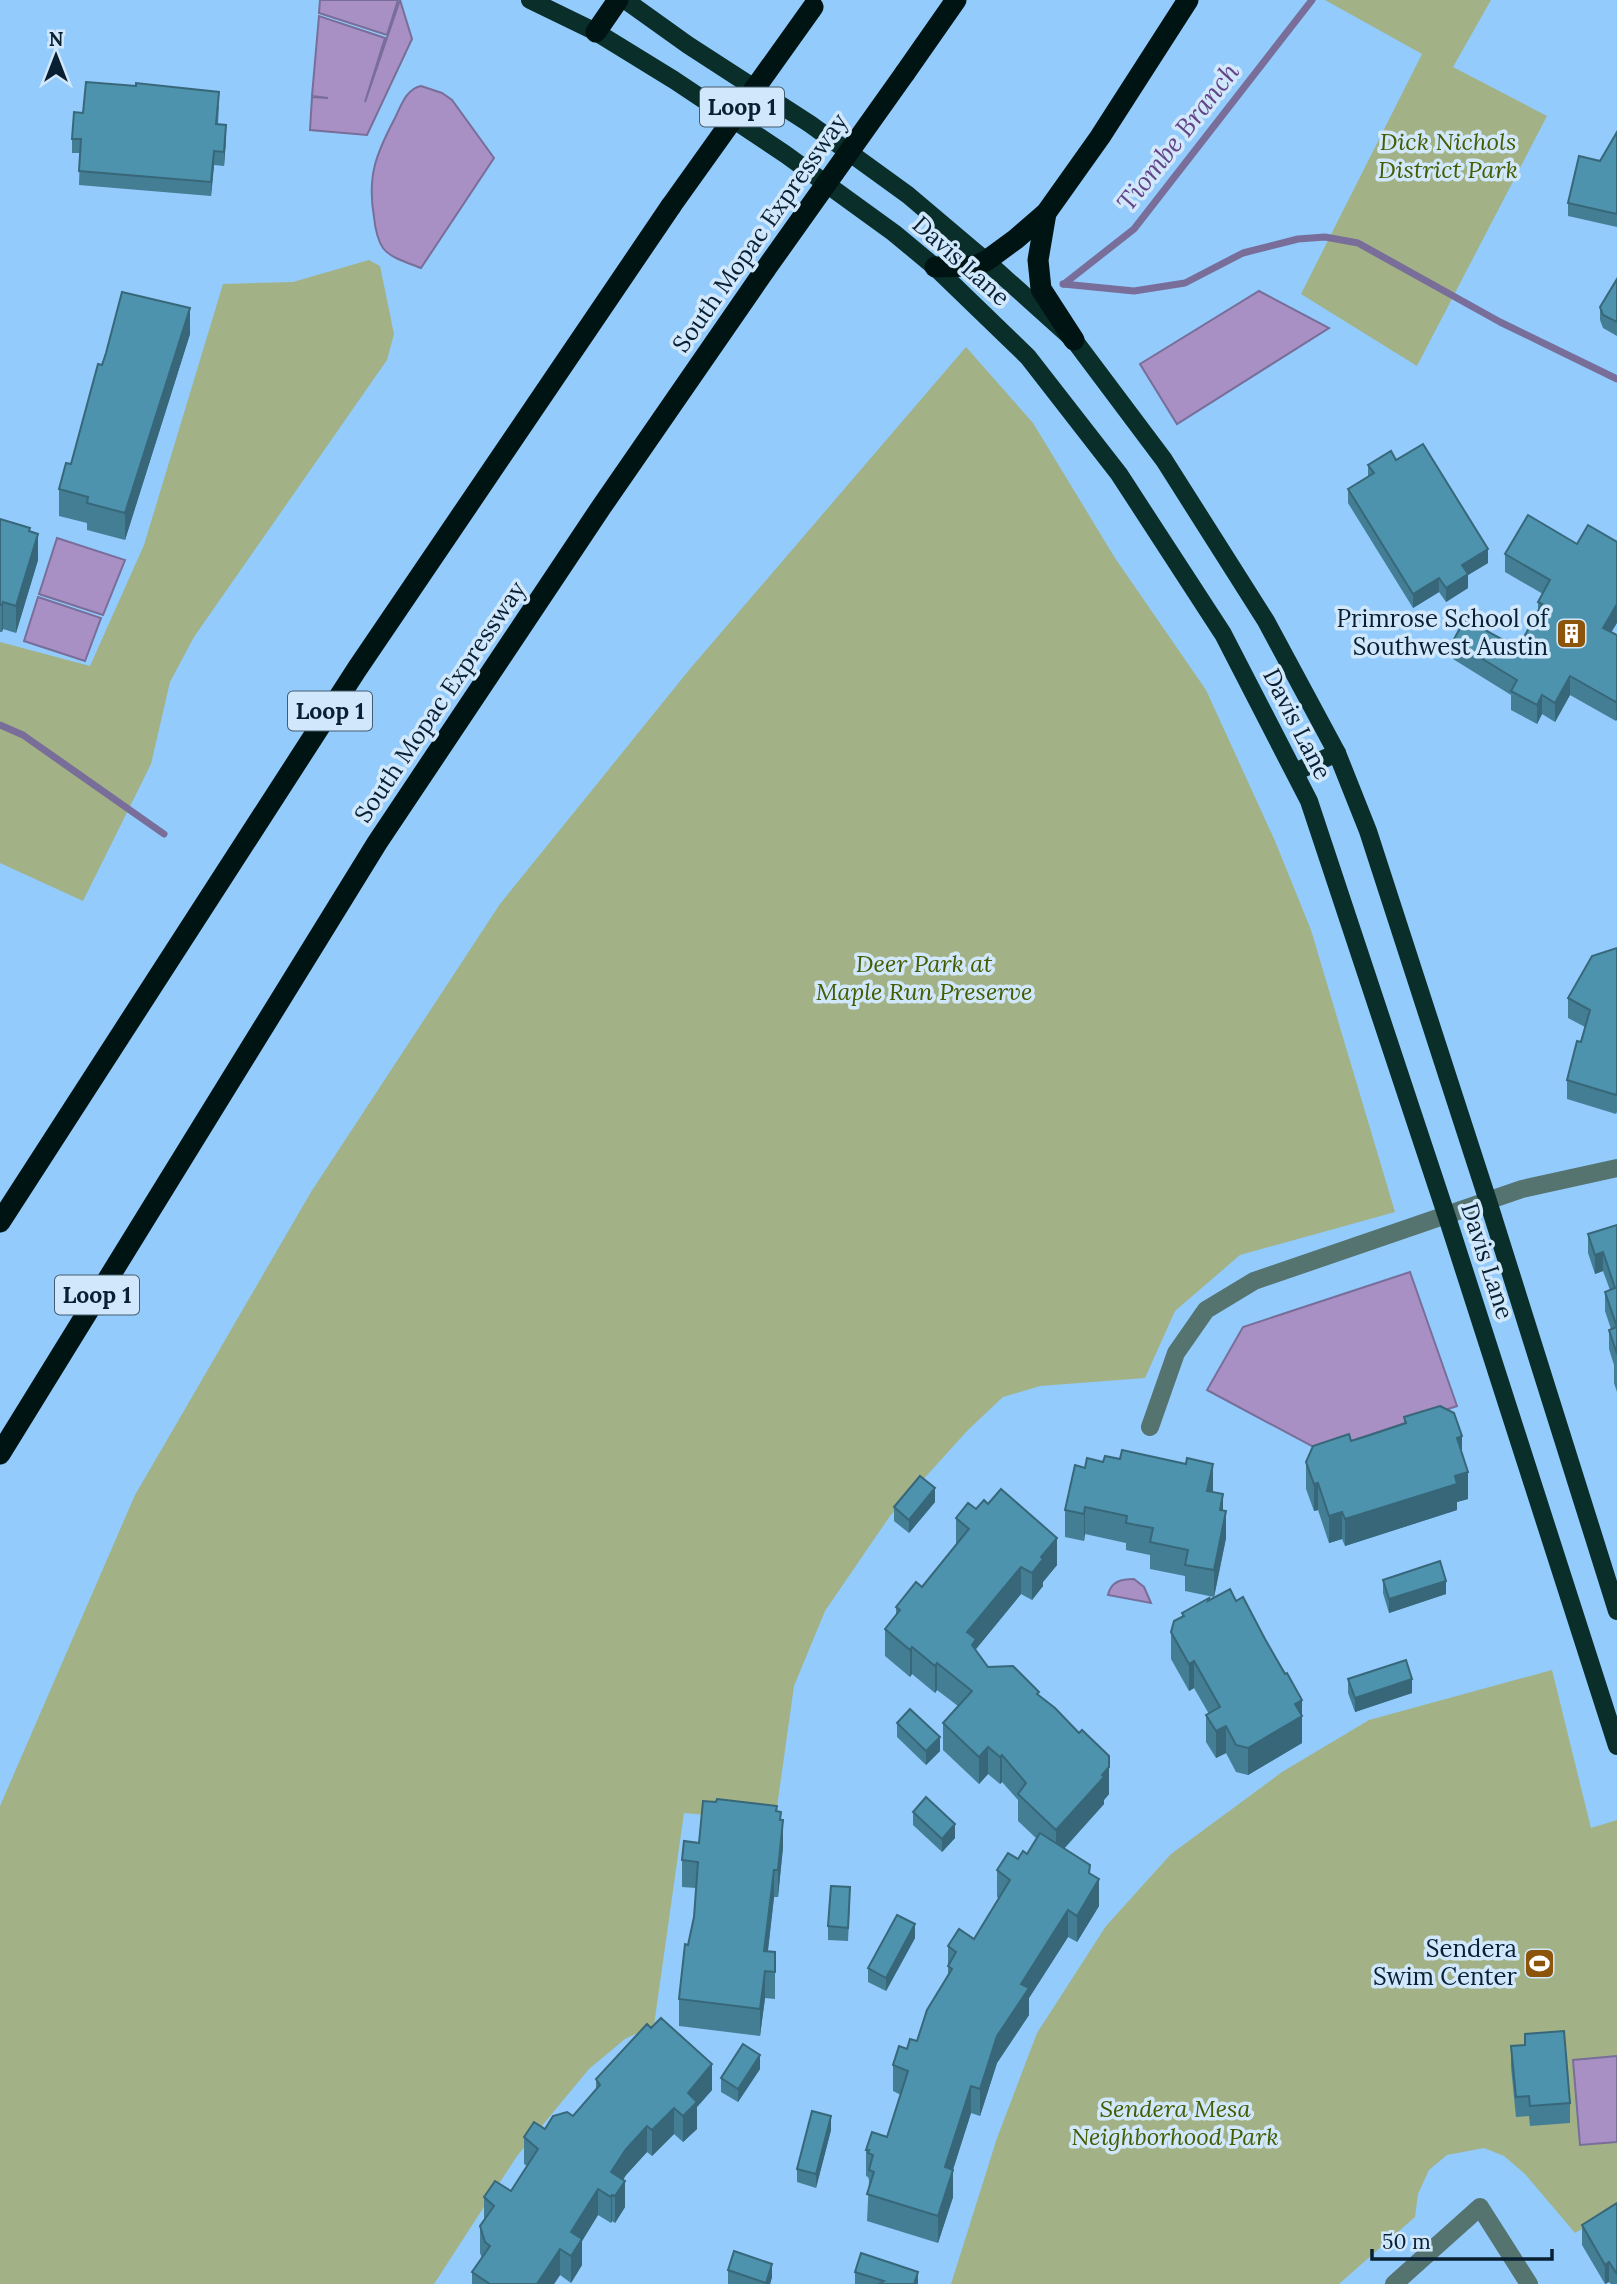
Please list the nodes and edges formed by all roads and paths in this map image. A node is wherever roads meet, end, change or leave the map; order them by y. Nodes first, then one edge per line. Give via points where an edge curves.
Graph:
1 (530, 0) edge
2 (618, 0) edge
3 (625, 0) edge
4 (956, 0) edge
5 (1188, 0) edge
6 (816, 4) edge
7 (596, 32) junction
8 (1046, 213) junction
9 (986, 261) junction
10 (935, 267) junction
11 (1073, 340) junction
12 (1337, 753) junction
13 (1295, 772) junction
14 (1617, 1168) edge
15 (1488, 1201) junction
16 (1446, 1214) junction
17 (0, 1222) edge
18 (1150, 1427) dead end
19 (0, 1454) edge
20 (1617, 1611) edge
21 (1617, 1746) edge
22 (1394, 2284) edge
23 (1529, 2284) edge

1 - 7 main road, Davis Lane
2 - 7 highway
3 - 9 main road, Davis Lane via 810,124 908,195
4 - 19 highway, South Mopac Expressway / Loop 1, bridge via 602,506 377,843
5 - 8 highway
6 - 17 highway, Loop 1, bridge via 670,206 357,669
7 - 10 main road, Davis Lane via 785,154
8 - 9 highway
8 - 11 highway via 1038,260 1041,289
9 - 10 highway via 975,266
9 - 11 main road, Davis Lane
10 - 13 main road, Davis Lane via 1028,357 1119,474 1223,634
11 - 12 main road, Davis Lane via 1164,460 1266,621
12 - 13 main road
12 - 15 main road, Davis Lane via 1368,831
13 - 16 main road, Davis Lane via 1310,801
14 - 15 street
15 - 16 street
15 - 20 main road, Davis Lane
16 - 18 street via 1254,1281 1206,1310 1176,1353
16 - 21 main road, Davis Lane
22 - 23 street via 1480,2207

